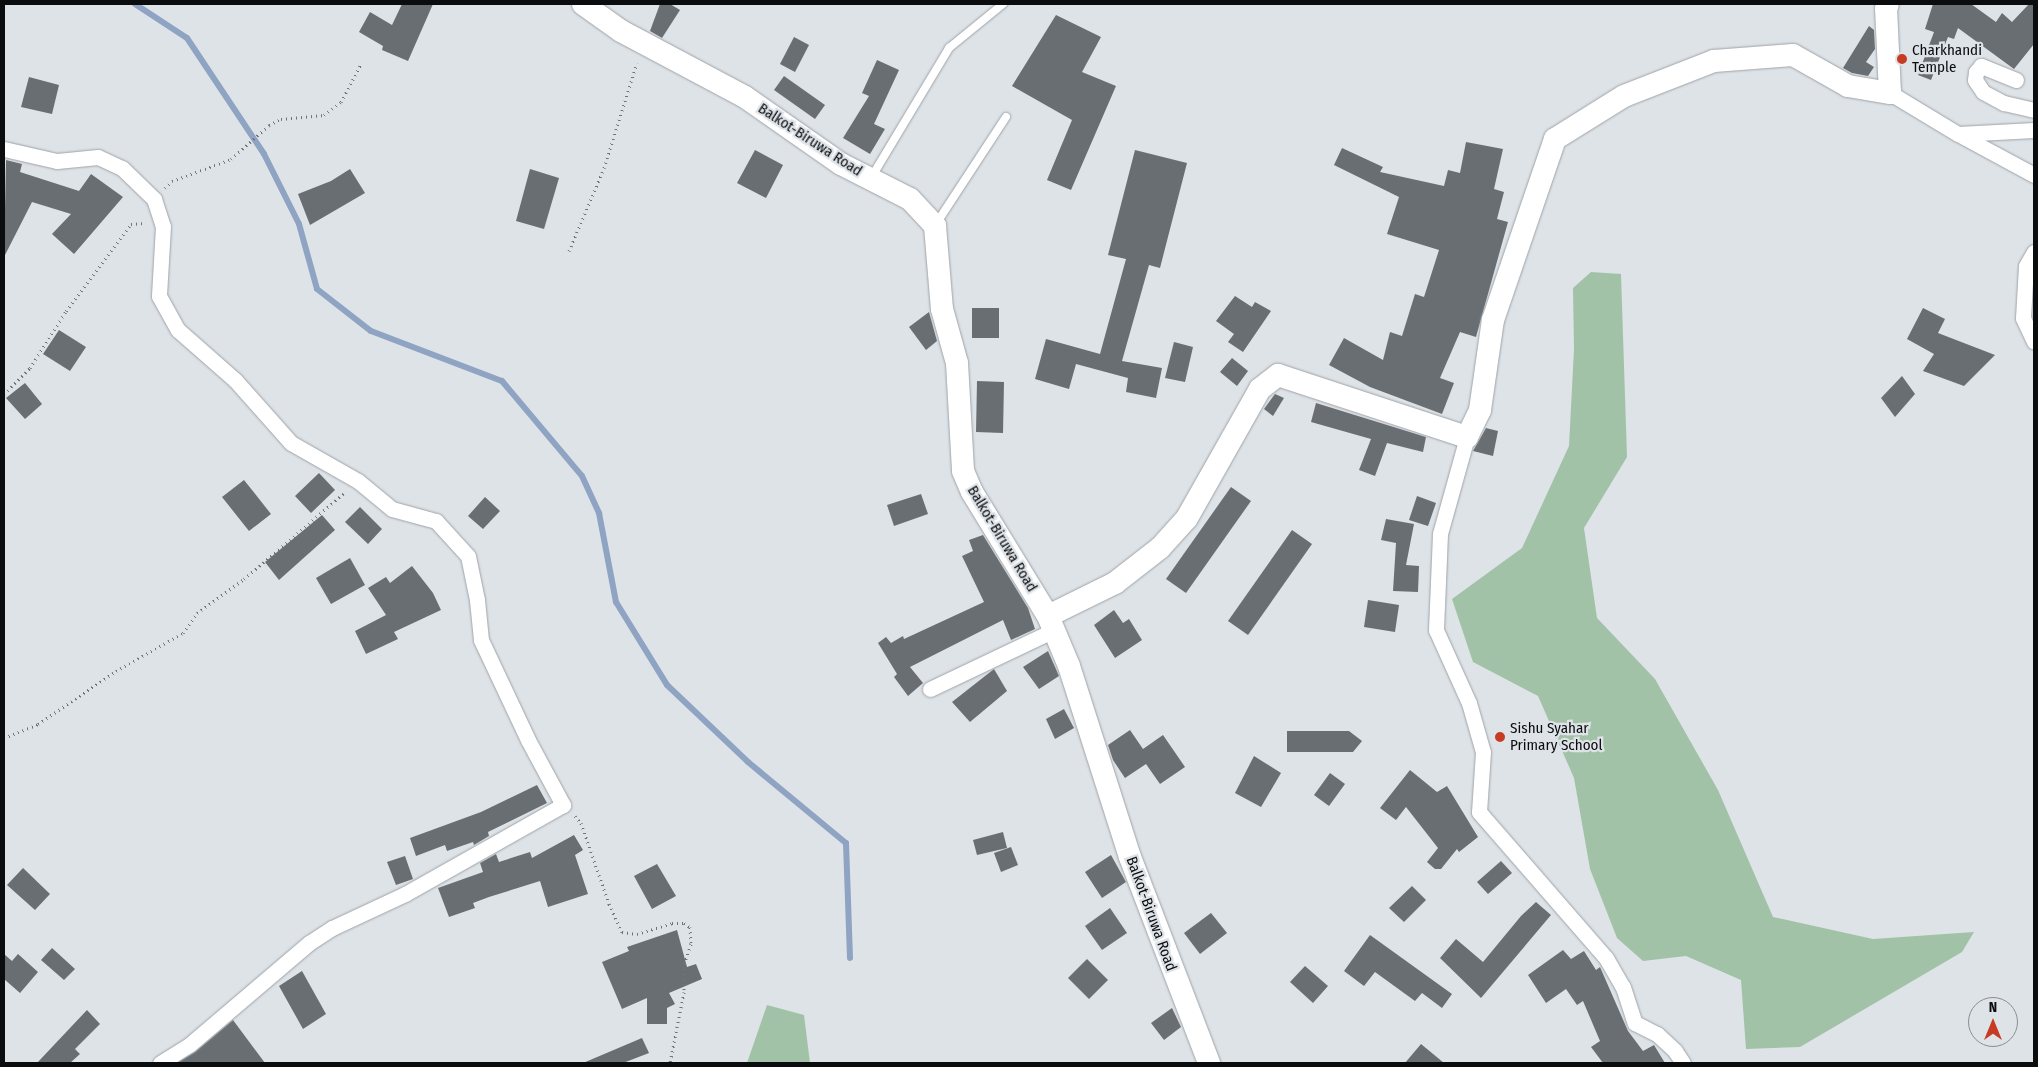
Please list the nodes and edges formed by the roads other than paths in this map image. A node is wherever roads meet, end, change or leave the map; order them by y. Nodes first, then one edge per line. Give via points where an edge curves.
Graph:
1 (583, 4) edge
2 (1003, 4) edge
3 (1888, 4) edge
4 (2016, 80) dead end
5 (1890, 92) junction
6 (2034, 110) edge
7 (1006, 117) dead end
8 (2034, 130) edge
9 (1958, 134) junction
10 (4, 149) edge
11 (2034, 176) edge
12 (870, 179) junction
13 (935, 226) junction
14 (2034, 252) edge
15 (2034, 342) edge
16 (1467, 437) junction
17 (1051, 623) junction
18 (930, 689) dead end
19 (160, 1063) edge
20 (1209, 1063) edge
21 (1683, 1063) edge

1 - 12 street, Balkot-Biruwa Road via 643,43 730,88 801,138
2 - 12 lane via 949,48
3 - 5 street
4 - 6 street via 1981,66 1975,80 1983,92 2004,103
5 - 9 street
5 - 16 street via 1848,86 1793,55 1714,61 1624,96 1555,139 1493,320 1480,410
7 - 13 lane
8 - 9 street
9 - 11 street
10 - 19 street via 58,161 98,158 122,168 154,199 163,226 159,296 178,330 235,380 292,443 358,481 392,509 436,521 468,556 481,640 563,805 404,894 317,938 189,1045
12 - 13 street, Balkot-Biruwa Road via 910,199
13 - 17 street, Balkot-Biruwa Road via 942,309 957,363 963,471
14 - 15 street via 2026,266 2023,318
16 - 17 street via 1278,375 1260,389 1187,518 1160,548 1115,583
16 - 21 street via 1440,534 1436,630 1470,702 1483,752 1479,812 1606,958 1623,987 1635,1023 1656,1034
17 - 18 street
17 - 20 street, Balkot-Biruwa Road via 1069,666 1130,857

